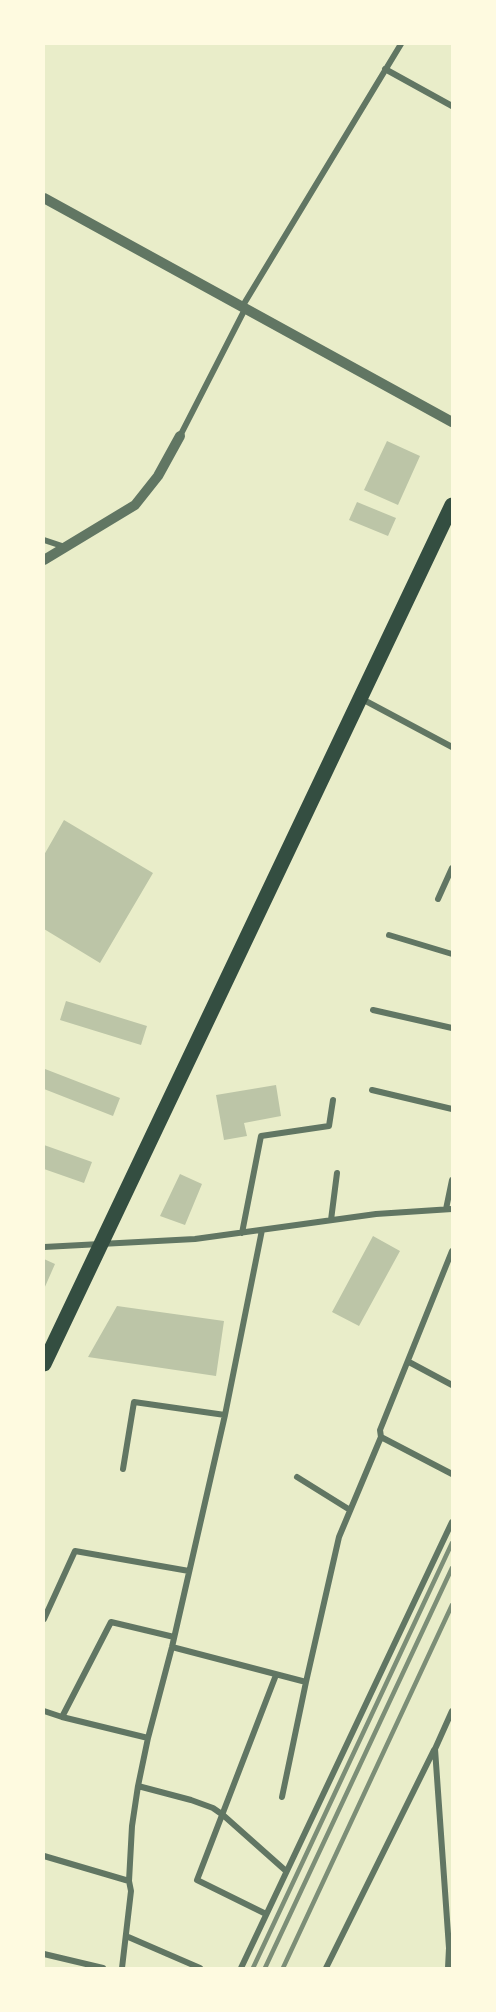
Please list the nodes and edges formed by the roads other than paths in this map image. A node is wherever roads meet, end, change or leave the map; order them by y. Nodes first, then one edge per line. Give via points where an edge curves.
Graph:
1 (401, 44) edge
2 (385, 69) junction
3 (453, 106) edge
4 (44, 198) edge
5 (244, 308) junction
6 (453, 422) edge
7 (180, 436) joint
8 (453, 505) edge
9 (44, 540) edge
10 (66, 547) junction
11 (44, 560) edge
12 (362, 698) junction
13 (453, 747) edge
14 (453, 868) edge
15 (438, 898) dead end
16 (389, 935) dead end
17 (453, 954) edge
18 (373, 1010) dead end
19 (453, 1028) edge
20 (372, 1090) dead end
21 (333, 1100) dead end
22 (453, 1109) edge
23 (337, 1173) dead end
24 (453, 1180) edge
25 (449, 1209) edge
26 (331, 1220) junction
27 (262, 1230) junction
28 (242, 1233) junction
29 (101, 1244) junction
30 (44, 1247) edge
31 (453, 1251) edge
32 (409, 1362) junction
33 (44, 1364) edge
34 (453, 1385) edge
35 (225, 1415) junction
36 (381, 1437) junction
37 (123, 1469) dead end
38 (453, 1474) edge
39 (297, 1477) dead end
40 (350, 1510) junction
41 (453, 1522) edge
42 (189, 1571) junction
43 (44, 1619) edge
44 (174, 1637) junction
45 (172, 1647) junction
46 (276, 1675) junction
47 (306, 1682) junction
48 (44, 1711) edge
49 (453, 1711) edge
50 (62, 1717) junction
51 (148, 1738) junction
52 (435, 1749) junction
53 (138, 1786) junction
54 (282, 1797) dead end
55 (223, 1815) junction
56 (44, 1856) edge
57 (286, 1871) junction
58 (129, 1881) junction
59 (266, 1914) junction
60 (126, 1936) junction
61 (44, 1954) edge
62 (103, 1968) edge
63 (122, 1968) edge
64 (200, 1968) edge
65 (241, 1968) edge
66 (326, 1968) edge
67 (448, 1968) edge

1 - 2 street
2 - 3 street
2 - 5 street
4 - 5 street
5 - 6 street
5 - 7 street
7 - 10 street via 158,476 135,505
8 - 12 highway
9 - 10 street
10 - 11 street
12 - 13 street
12 - 29 highway
14 - 15 street
16 - 17 street
18 - 19 street
20 - 22 street
21 - 28 street via 329,1126 261,1136
23 - 26 street
24 - 25 street
25 - 26 street
26 - 27 street
27 - 28 street
27 - 35 street
28 - 29 street
29 - 30 street
29 - 33 highway
31 - 32 street
32 - 34 street
32 - 36 street via 380,1430
35 - 37 street via 134,1402
35 - 42 street
36 - 38 street
36 - 40 street
39 - 40 street
40 - 47 street via 339,1537
41 - 57 street
42 - 43 street via 75,1551
42 - 44 street
44 - 45 street
44 - 50 street via 111,1622
45 - 46 street
45 - 51 street
46 - 47 street
46 - 55 street
47 - 54 street
48 - 50 street
49 - 52 street
50 - 51 street
51 - 53 street
52 - 66 street
52 - 67 street
53 - 55 street via 191,1800
53 - 58 street
55 - 57 street
55 - 59 street via 196,1880
56 - 58 street
57 - 59 street
58 - 60 street
59 - 65 street
60 - 63 street
60 - 64 street
61 - 62 street

